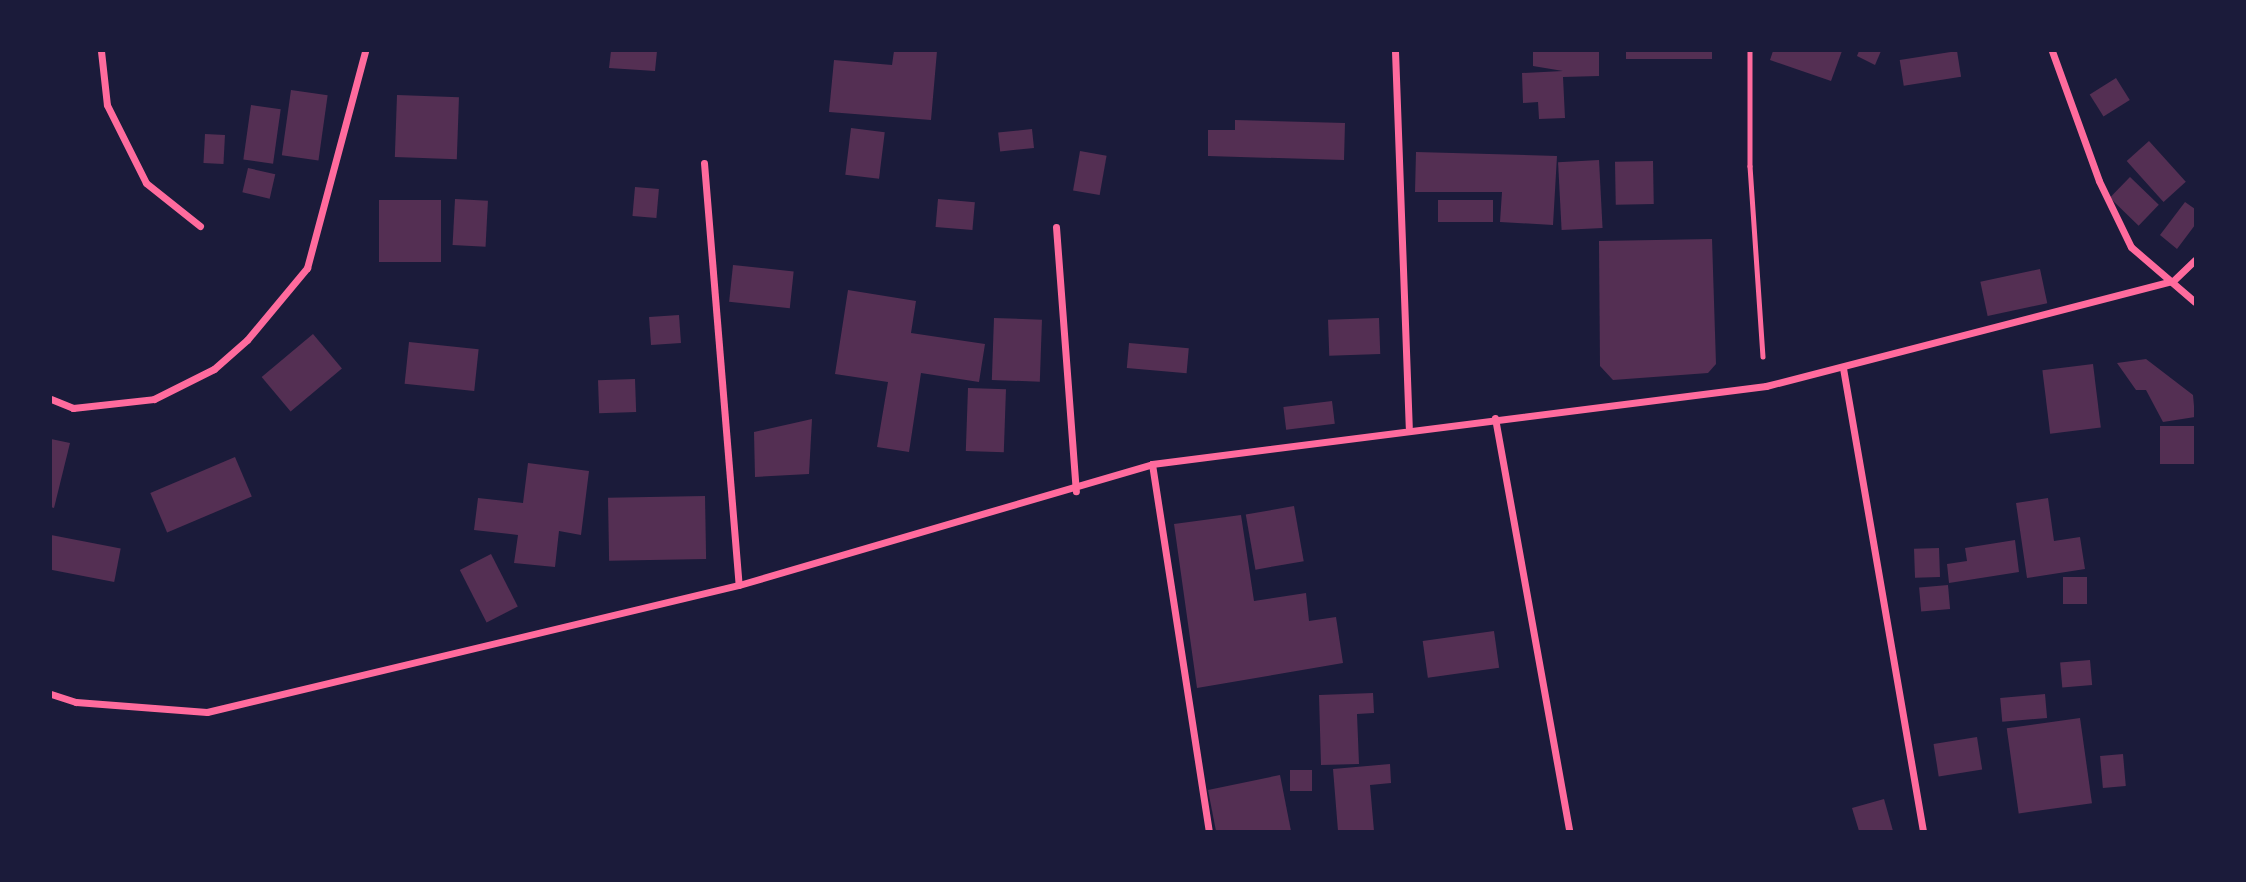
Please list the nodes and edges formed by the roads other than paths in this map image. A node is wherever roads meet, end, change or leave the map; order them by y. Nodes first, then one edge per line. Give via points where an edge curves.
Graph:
1 (101, 51) edge
2 (366, 51) edge
3 (1395, 51) edge
4 (2052, 51) edge
5 (704, 163) dead end
6 (200, 226) dead end
7 (1056, 227) dead end
8 (2195, 260) edge
9 (2173, 281) junction
10 (2195, 302) edge
11 (1843, 368) junction
12 (51, 399) edge
13 (1495, 418) junction
14 (1409, 427) junction
15 (1152, 464) junction
16 (1076, 491) junction
17 (739, 585) junction
18 (51, 694) edge
19 (1209, 831) edge
20 (1569, 831) edge
21 (1923, 831) edge

1 - 6 street via 107,105 146,183
2 - 12 street via 307,268 247,340 214,369 154,399 73,408
3 - 14 street
4 - 9 street via 2099,181 2131,247
5 - 17 street
7 - 16 street
8 - 9 street
9 - 10 street
9 - 11 street
11 - 13 street via 1766,386
11 - 21 street
13 - 14 street
13 - 20 street
14 - 15 street
15 - 16 street
15 - 19 street
16 - 17 street
17 - 18 street via 207,712 76,702

